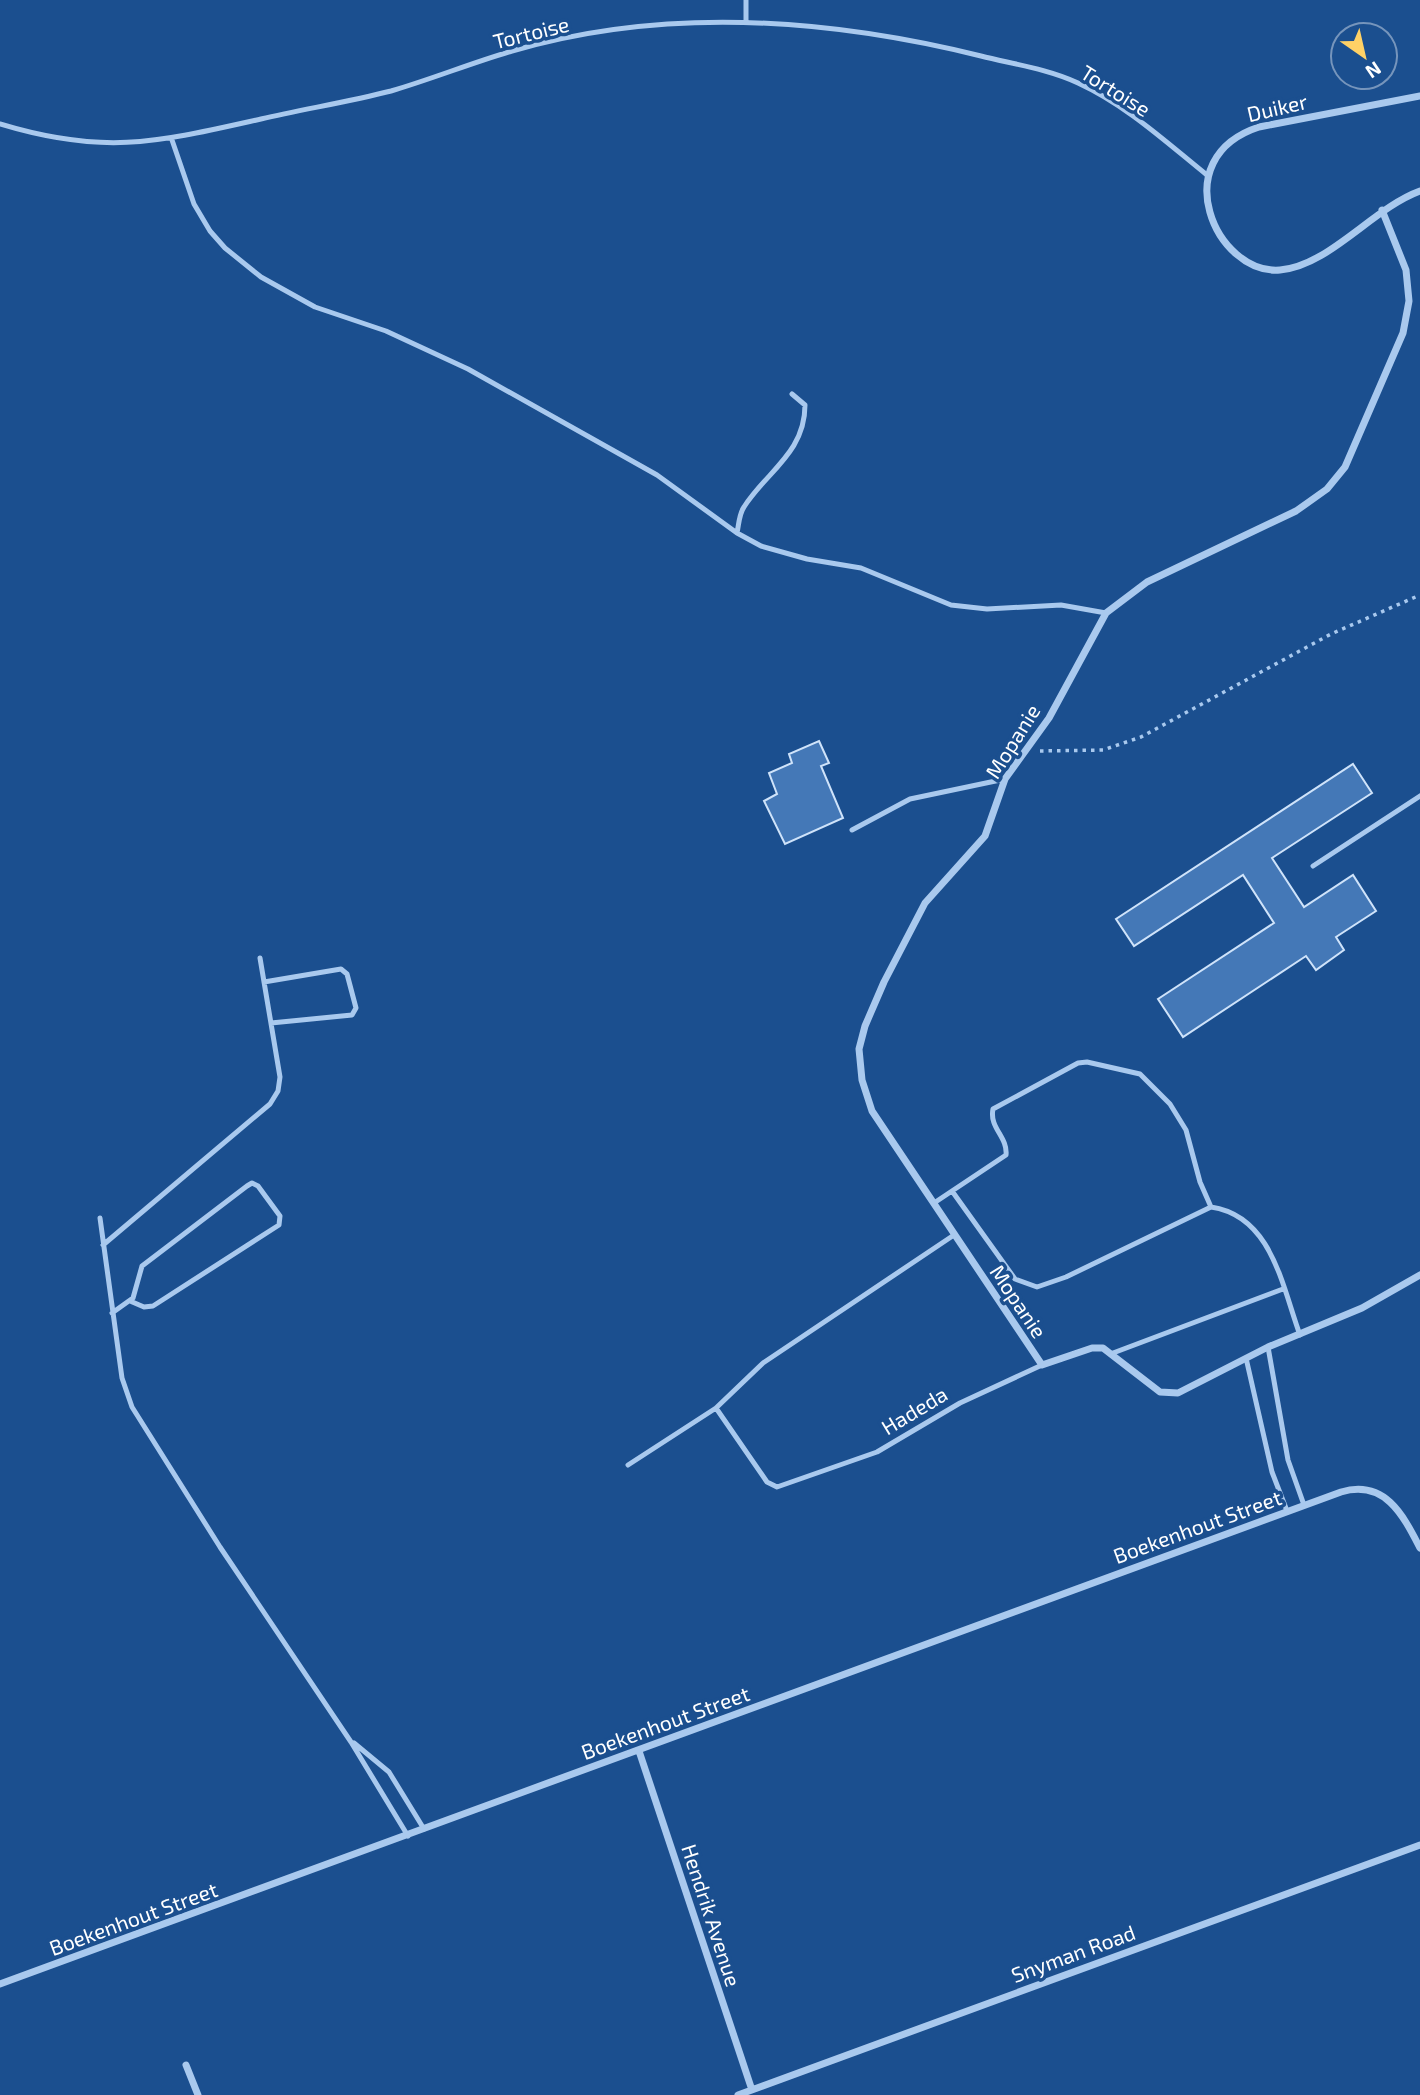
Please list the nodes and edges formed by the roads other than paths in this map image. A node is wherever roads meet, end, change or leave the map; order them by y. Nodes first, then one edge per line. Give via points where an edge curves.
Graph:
1 (746, 0) edge
2 (746, 20) junction
3 (1420, 96) edge
4 (0, 124) edge
5 (172, 140) junction
6 (1207, 175) junction
7 (1420, 191) edge
8 (1382, 210) junction
9 (792, 394) dead end
10 (737, 533) junction
11 (1106, 612) junction
12 (1005, 779) junction
13 (1420, 796) edge
14 (852, 830) dead end
15 (1312, 866) dead end
16 (260, 958) dead end
17 (264, 982) junction
18 (271, 1023) junction
19 (952, 1191) junction
20 (934, 1203) junction
21 (1211, 1207) junction
22 (100, 1218) dead end
23 (954, 1235) junction
24 (103, 1245) junction
25 (1420, 1275) edge
26 (1283, 1289) junction
27 (130, 1301) junction
28 (112, 1313) junction
29 (1300, 1335) junction
30 (1268, 1348) junction
31 (1113, 1353) junction
32 (1246, 1358) junction
33 (1042, 1365) junction
34 (716, 1408) junction
35 (628, 1465) dead end
36 (1304, 1505) junction
37 (1287, 1511) junction
38 (1420, 1548) edge
39 (351, 1742) junction
40 (639, 1751) junction
41 (424, 1829) junction
42 (408, 1836) junction
43 (1420, 1845) edge
44 (0, 1984) edge
45 (186, 2065) dead end
46 (752, 2090) junction
47 (198, 2095) edge
48 (738, 2095) edge

1 - 2 lane
2 - 5 lane, Tortoise via 562,39 390,91
2 - 6 lane, Tortoise via 884,34 1065,77 1115,103
3 - 6 street, Duiker via 1246,131 1220,149
4 - 5 lane, Tortoise via 70,142
5 - 10 lane via 194,204 210,231 261,277 315,307 386,331 468,369 657,475
6 - 8 street via 1209,208 1219,230 1244,260 1267,269 1303,264
7 - 8 street
8 - 11 street, Mopanie via 1406,270 1409,302 1403,332 1345,467 1327,489 1296,511 1147,582
9 - 10 lane via 805,405 802,424 784,463 744,508
10 - 11 lane via 771,550 877,573 951,605 987,609 1061,605
11 - 12 street, Mopanie via 1049,718
12 - 14 lane via 910,799
12 - 20 street, Mopanie via 985,836 917,915 869,1015 859,1049 860,1072 872,1111
13 - 15 lane
16 - 17 lane
17 - 18 lane
17 - 18 lane via 341,969 347,974 356,1007 352,1015
18 - 24 lane via 280,1077 270,1104
19 - 20 lane
19 - 21 lane via 1014,1279 1037,1287
19 - 21 lane via 1006,1155 993,1122 993,1109 1071,1065 1087,1062 1140,1074 1170,1104 1191,1142
20 - 23 street, Mopanie
21 - 26 lane via 1224,1209 1256,1230 1266,1242
22 - 24 lane
23 - 33 street, Mopanie
23 - 34 lane via 763,1363
24 - 28 lane
25 - 29 street via 1362,1308
26 - 29 lane
26 - 31 lane
27 - 27 lane via 142,1266 247,1186 258,1186 280,1216 279,1224 152,1306
27 - 28 lane
28 - 39 lane via 122,1378 132,1407
29 - 30 street
30 - 32 street
30 - 36 lane via 1288,1460
31 - 32 street via 1154,1388 1170,1394 1191,1388
31 - 33 street, Hadeda via 1092,1348
32 - 37 lane via 1270,1464
33 - 34 lane, Hadeda via 960,1403 877,1452 777,1487 767,1482
34 - 35 lane
36 - 37 street, Boekenhout Street
36 - 38 street, Boekenhout Street via 1341,1492 1368,1489 1390,1500
37 - 40 street, Boekenhout Street
39 - 41 lane via 389,1772
39 - 42 lane
40 - 41 street, Boekenhout Street
40 - 46 street, Hendrik Avenue
41 - 42 street, Boekenhout Street
42 - 44 street, Boekenhout Street
43 - 46 street, Snyman Road
45 - 47 street
46 - 48 street, Snyman Road

